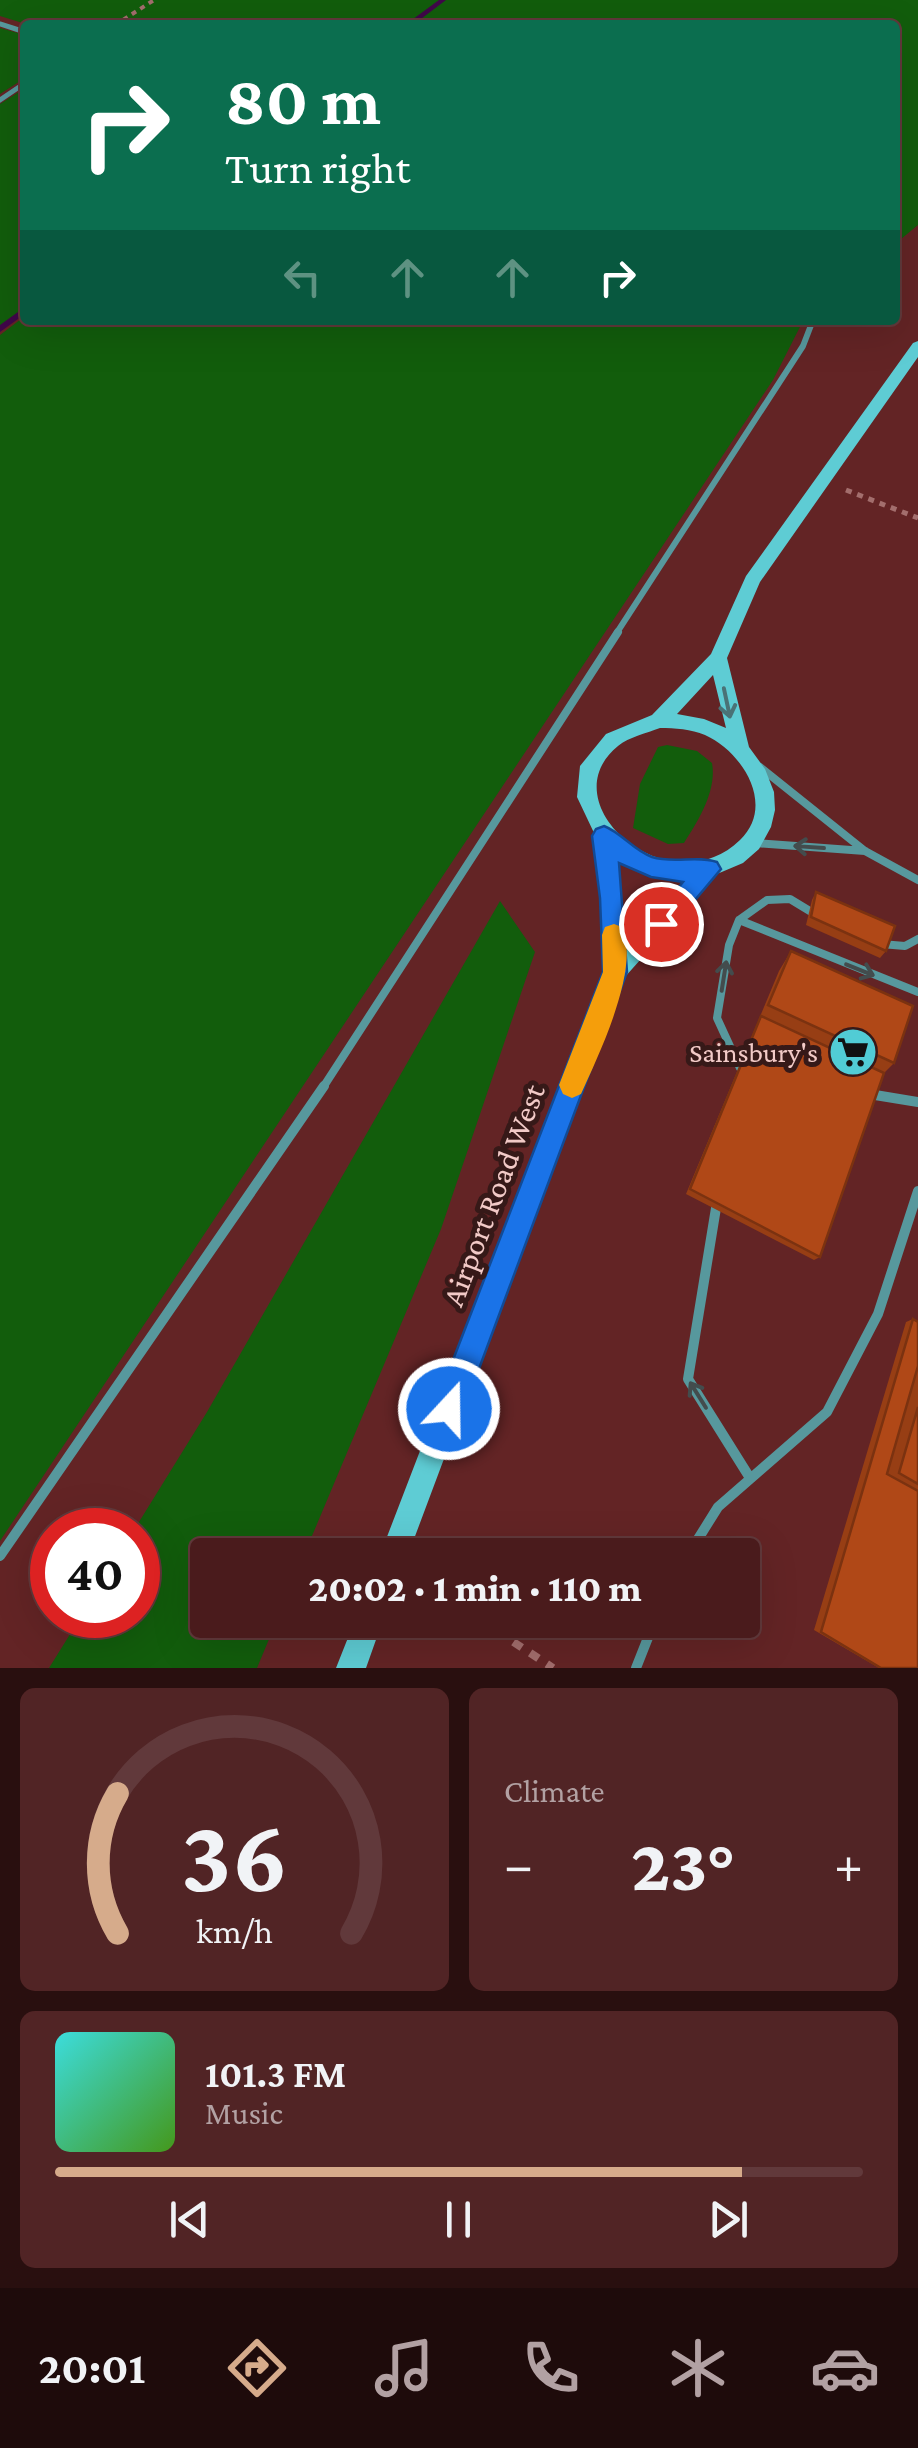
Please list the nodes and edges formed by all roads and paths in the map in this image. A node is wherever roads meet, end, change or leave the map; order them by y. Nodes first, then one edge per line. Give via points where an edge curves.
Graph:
1 (154, 0) edge
2 (123, 20) edge
3 (811, 325) edge
4 (918, 346) edge
5 (822, 480) junction
6 (918, 518) edge
7 (718, 658) junction
8 (659, 720) junction
9 (746, 754) junction
10 (604, 836) junction
11 (753, 843) junction
12 (865, 850) junction
13 (709, 869) junction
14 (918, 880) edge
15 (825, 919) edge
16 (739, 920) junction
17 (870, 938) edge
18 (918, 940) edge
19 (615, 972) junction
20 (918, 992) edge
21 (740, 1068) junction
22 (758, 1072) edge
23 (736, 1087) edge
24 (852, 1091) edge
25 (918, 1102) edge
26 (720, 1184) edge
27 (918, 1190) edge
28 (750, 1478) junction
29 (400, 1538) edge
30 (699, 1538) edge
31 (0, 1556) edge
32 (362, 1638) edge
33 (508, 1638) edge
34 (648, 1638) edge
35 (351, 1668) edge
36 (554, 1668) edge
37 (636, 1668) edge

1 - 2 path
3 - 31 lane via 284,1148
4 - 5 street
5 - 6 path
5 - 7 street via 752,580
7 - 8 street
7 -> 9 street via 729,716
8 - 9 street via 716,732
8 - 10 street via 607,740 591,760 585,785 589,812
9 - 11 street via 767,802
9 - 12 lane
10 - 13 street via 651,867
10 - 19 street, Airport Road West
12 -> 11 lane
11 - 13 street
12 - 14 lane
13 - 19 street, Airport Road West
15 - 16 lane via 790,899 767,900
16 -> 20 lane
21 -> 16 lane via 718,1018 728,945
17 - 18 lane via 905,946
19 - 29 street, Airport Road West
21 - 22 lane
21 - 23 lane
24 - 25 lane
28 -> 26 lane via 688,1378
27 - 28 lane via 878,1314 827,1412
28 - 30 lane via 718,1507
32 - 35 street
33 - 36 path
34 - 37 lane

